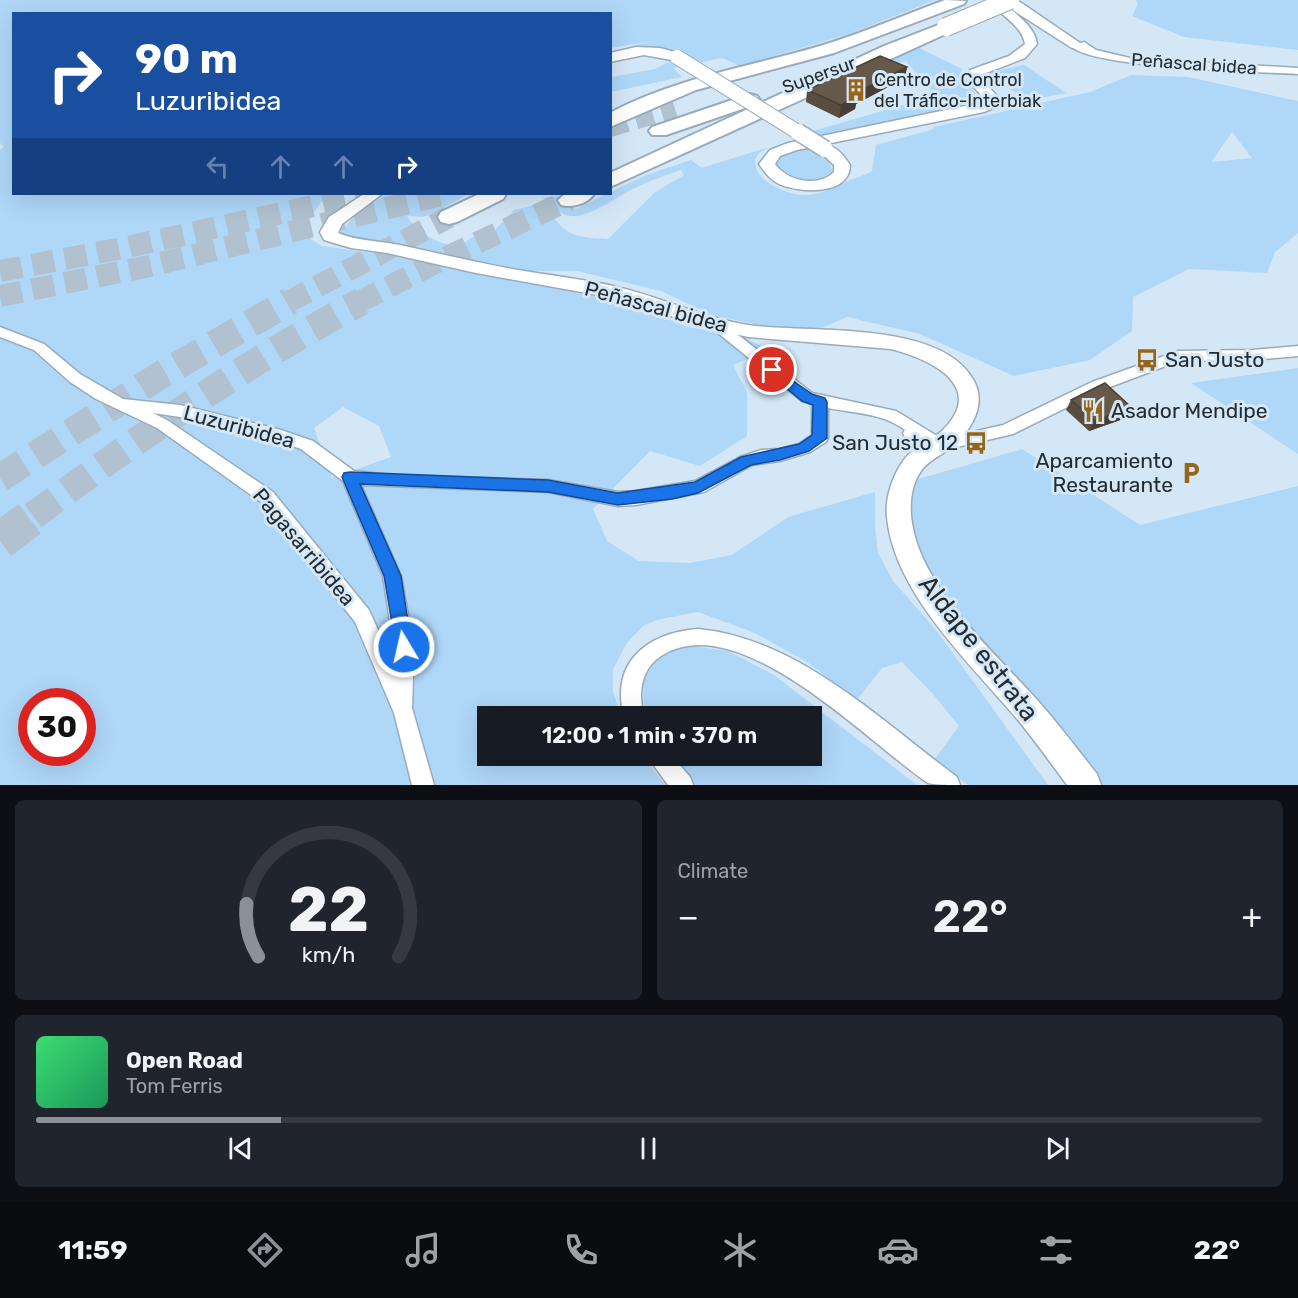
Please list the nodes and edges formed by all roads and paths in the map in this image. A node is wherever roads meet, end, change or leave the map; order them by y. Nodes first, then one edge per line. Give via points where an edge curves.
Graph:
1 (1005, 0) edge
2 (959, 1) edge
3 (929, 13) junction
4 (908, 44) junction
5 (1084, 48) joint
6 (612, 57) edge
7 (1298, 71) edge
8 (675, 109) tunnel mouth
9 (612, 120) edge
10 (658, 131) tunnel mouth
11 (814, 142) edge
12 (814, 142) edge
13 (814, 142) edge
14 (814, 142) edge
15 (612, 180) edge
16 (373, 195) edge
17 (493, 195) edge
18 (449, 217) tunnel mouth
19 (718, 326) junction
20 (0, 332) edge
21 (1298, 351) edge
22 (820, 402) junction
23 (117, 404) junction
24 (931, 450) junction
25 (350, 477) junction
26 (630, 706) edge
27 (404, 713) junction
28 (666, 766) edge
29 (423, 785) edge
30 (682, 785) edge
31 (948, 785) edge
32 (1086, 785) edge

1 - 4 highway, Supersur, bridge
1 - 5 street, Peñascal bidea
1 - 14 street, bridge via 999,3 1001,8 1019,22 1031,44 1028,51 1015,58 975,73 974,79 991,97 991,104
2 - 3 highway, Supersur
3 - 8 highway, Supersur via 804,65
3 - 9 highway via 829,48 672,91
4 - 10 highway, Supersur
4 - 15 highway
5 - 7 street, Peñascal bidea via 1130,61
6 - 11 street, bridge via 649,50 677,57
12 - 13 street, bridge via 842,164 839,176 819,185 795,185 773,174 767,164 775,153
16 - 19 street, Peñascal bidea via 335,221 330,236 621,294
17 - 18 highway
19 - 22 street via 807,397
19 - 24 street, Peñascal bidea via 889,342 943,359 958,372 970,403 964,421
20 - 23 street, Pagasarribidea via 39,347 75,378
21 - 24 street via 1178,356 1097,386 1007,430
22 - 24 street via 885,412 906,420
22 - 25 street via 820,438 804,448 746,461 698,487 672,493 618,499 548,486
23 - 25 street, Luzuribidea via 180,411 275,434 307,445
23 - 27 street, Pagasarribidea via 162,424 267,497 362,616
24 - 32 street, Aldape estrata via 913,464 899,498 902,540 912,562 949,619
25 - 27 street via 392,576 404,647
26 - 31 street via 633,673 649,653 676,639 704,637 753,649 787,665 838,700
27 - 29 street, Pagasarribidea
28 - 30 street

